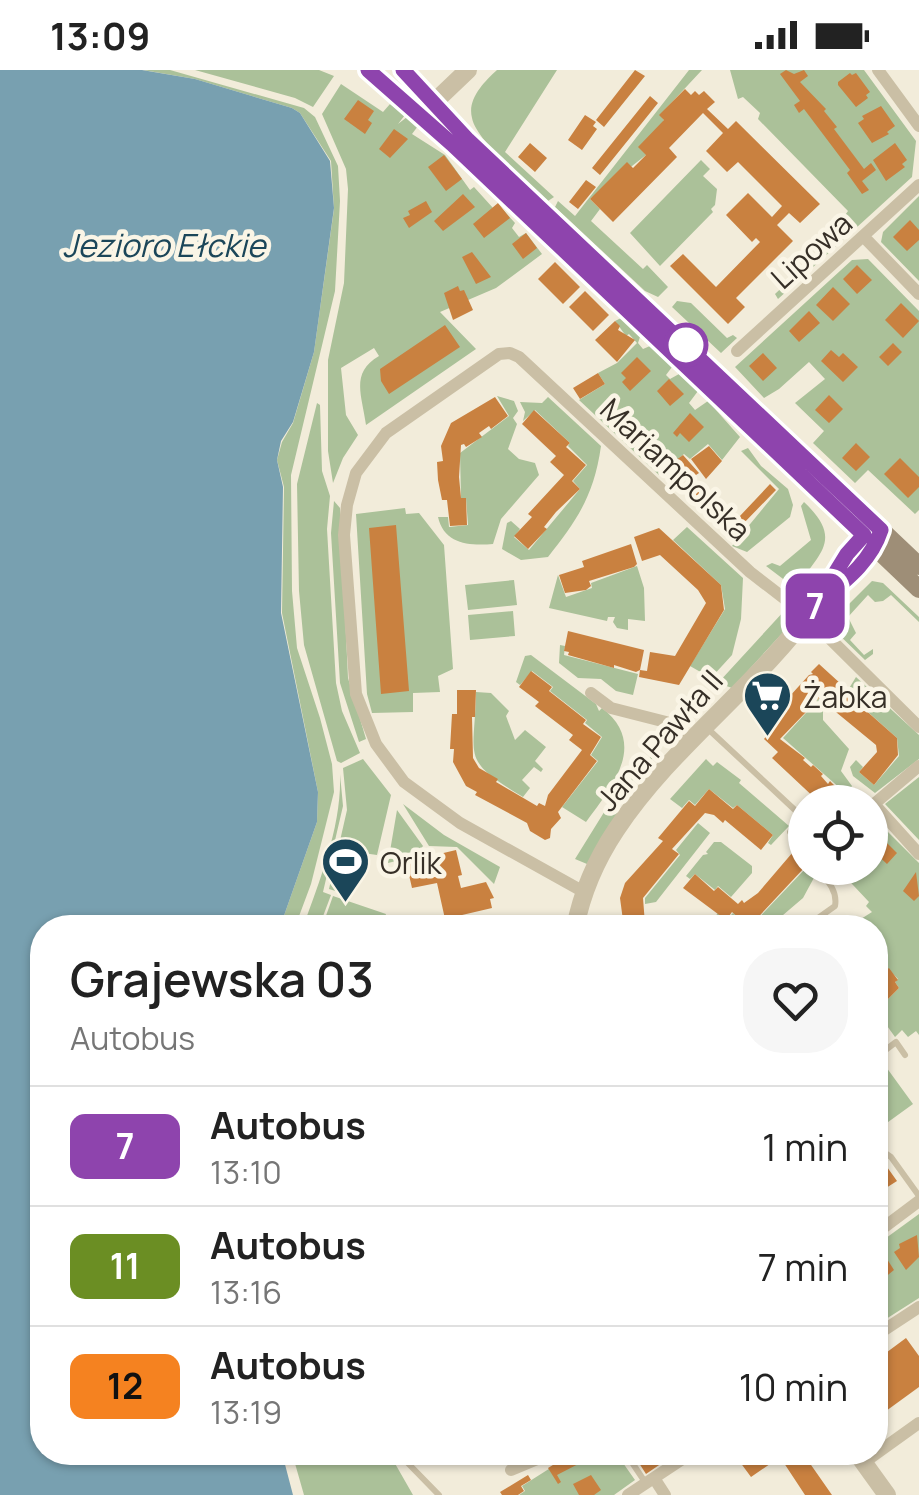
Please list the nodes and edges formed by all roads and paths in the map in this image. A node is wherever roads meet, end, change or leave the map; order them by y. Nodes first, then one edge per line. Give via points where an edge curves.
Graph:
1 (368, 70) edge
2 (403, 70) edge
3 (878, 70) edge
4 (462, 77) edge
5 (428, 109) junction
6 (919, 126) edge
7 (919, 185) edge
8 (862, 236) junction
9 (919, 294) edge
10 (737, 351) dead end
11 (873, 537) junction
12 (919, 566) edge
13 (919, 589) edge
14 (811, 611) junction
15 (591, 693) dead end
16 (705, 726) junction
17 (919, 727) edge
18 (690, 744) junction
19 (919, 766) edge
20 (788, 804) edge
21 (919, 854) edge
22 (831, 885) edge
23 (584, 892) junction
24 (578, 915) edge
25 (822, 915) edge
26 (888, 1048) edge
27 (905, 1055) dead end
28 (888, 1155) edge
29 (919, 1199) edge
30 (888, 1224) edge
31 (919, 1307) edge
32 (888, 1327) edge
33 (919, 1424) edge
34 (888, 1442) edge
35 (409, 1465) edge
36 (522, 1465) edge
37 (635, 1465) edge
38 (674, 1465) edge
39 (865, 1465) edge
40 (510, 1470) dead end
41 (650, 1481) junction
42 (438, 1495) edge
43 (628, 1495) edge
44 (665, 1495) edge
45 (886, 1495) edge

1 - 5 main road
2 - 5 main road
3 - 6 street
4 - 5 street
5 - 11 main road
7 - 8 street, Lipowa
8 - 9 street
8 - 10 street, Lipowa
11 - 12 main road
11 - 13 main road
11 - 14 street, Jana Pawła II via 847,554
14 - 16 street, Jana Pawła II
14 - 17 street, Mariampolska
14 - 23 street, Mariampolska via 750,572 514,354 499,354 386,433 364,457 344,535 354,681 371,735 404,782 460,823
15 - 18 street via 610,707 666,722
16 - 18 street, Jana Pawła II
16 - 20 lane
18 - 23 street, Jana Pawła II via 618,827
19 - 21 street via 874,804
22 - 25 lane via 834,906
23 - 24 street, Jana Pawła II
26 - 27 lane via 896,1042
28 - 29 lane
29 - 30 street
31 - 32 street
33 - 34 street
35 - 42 lane
36 - 40 street
37 - 41 lane
38 - 41 street
39 - 45 street
41 - 43 street
41 - 44 street

